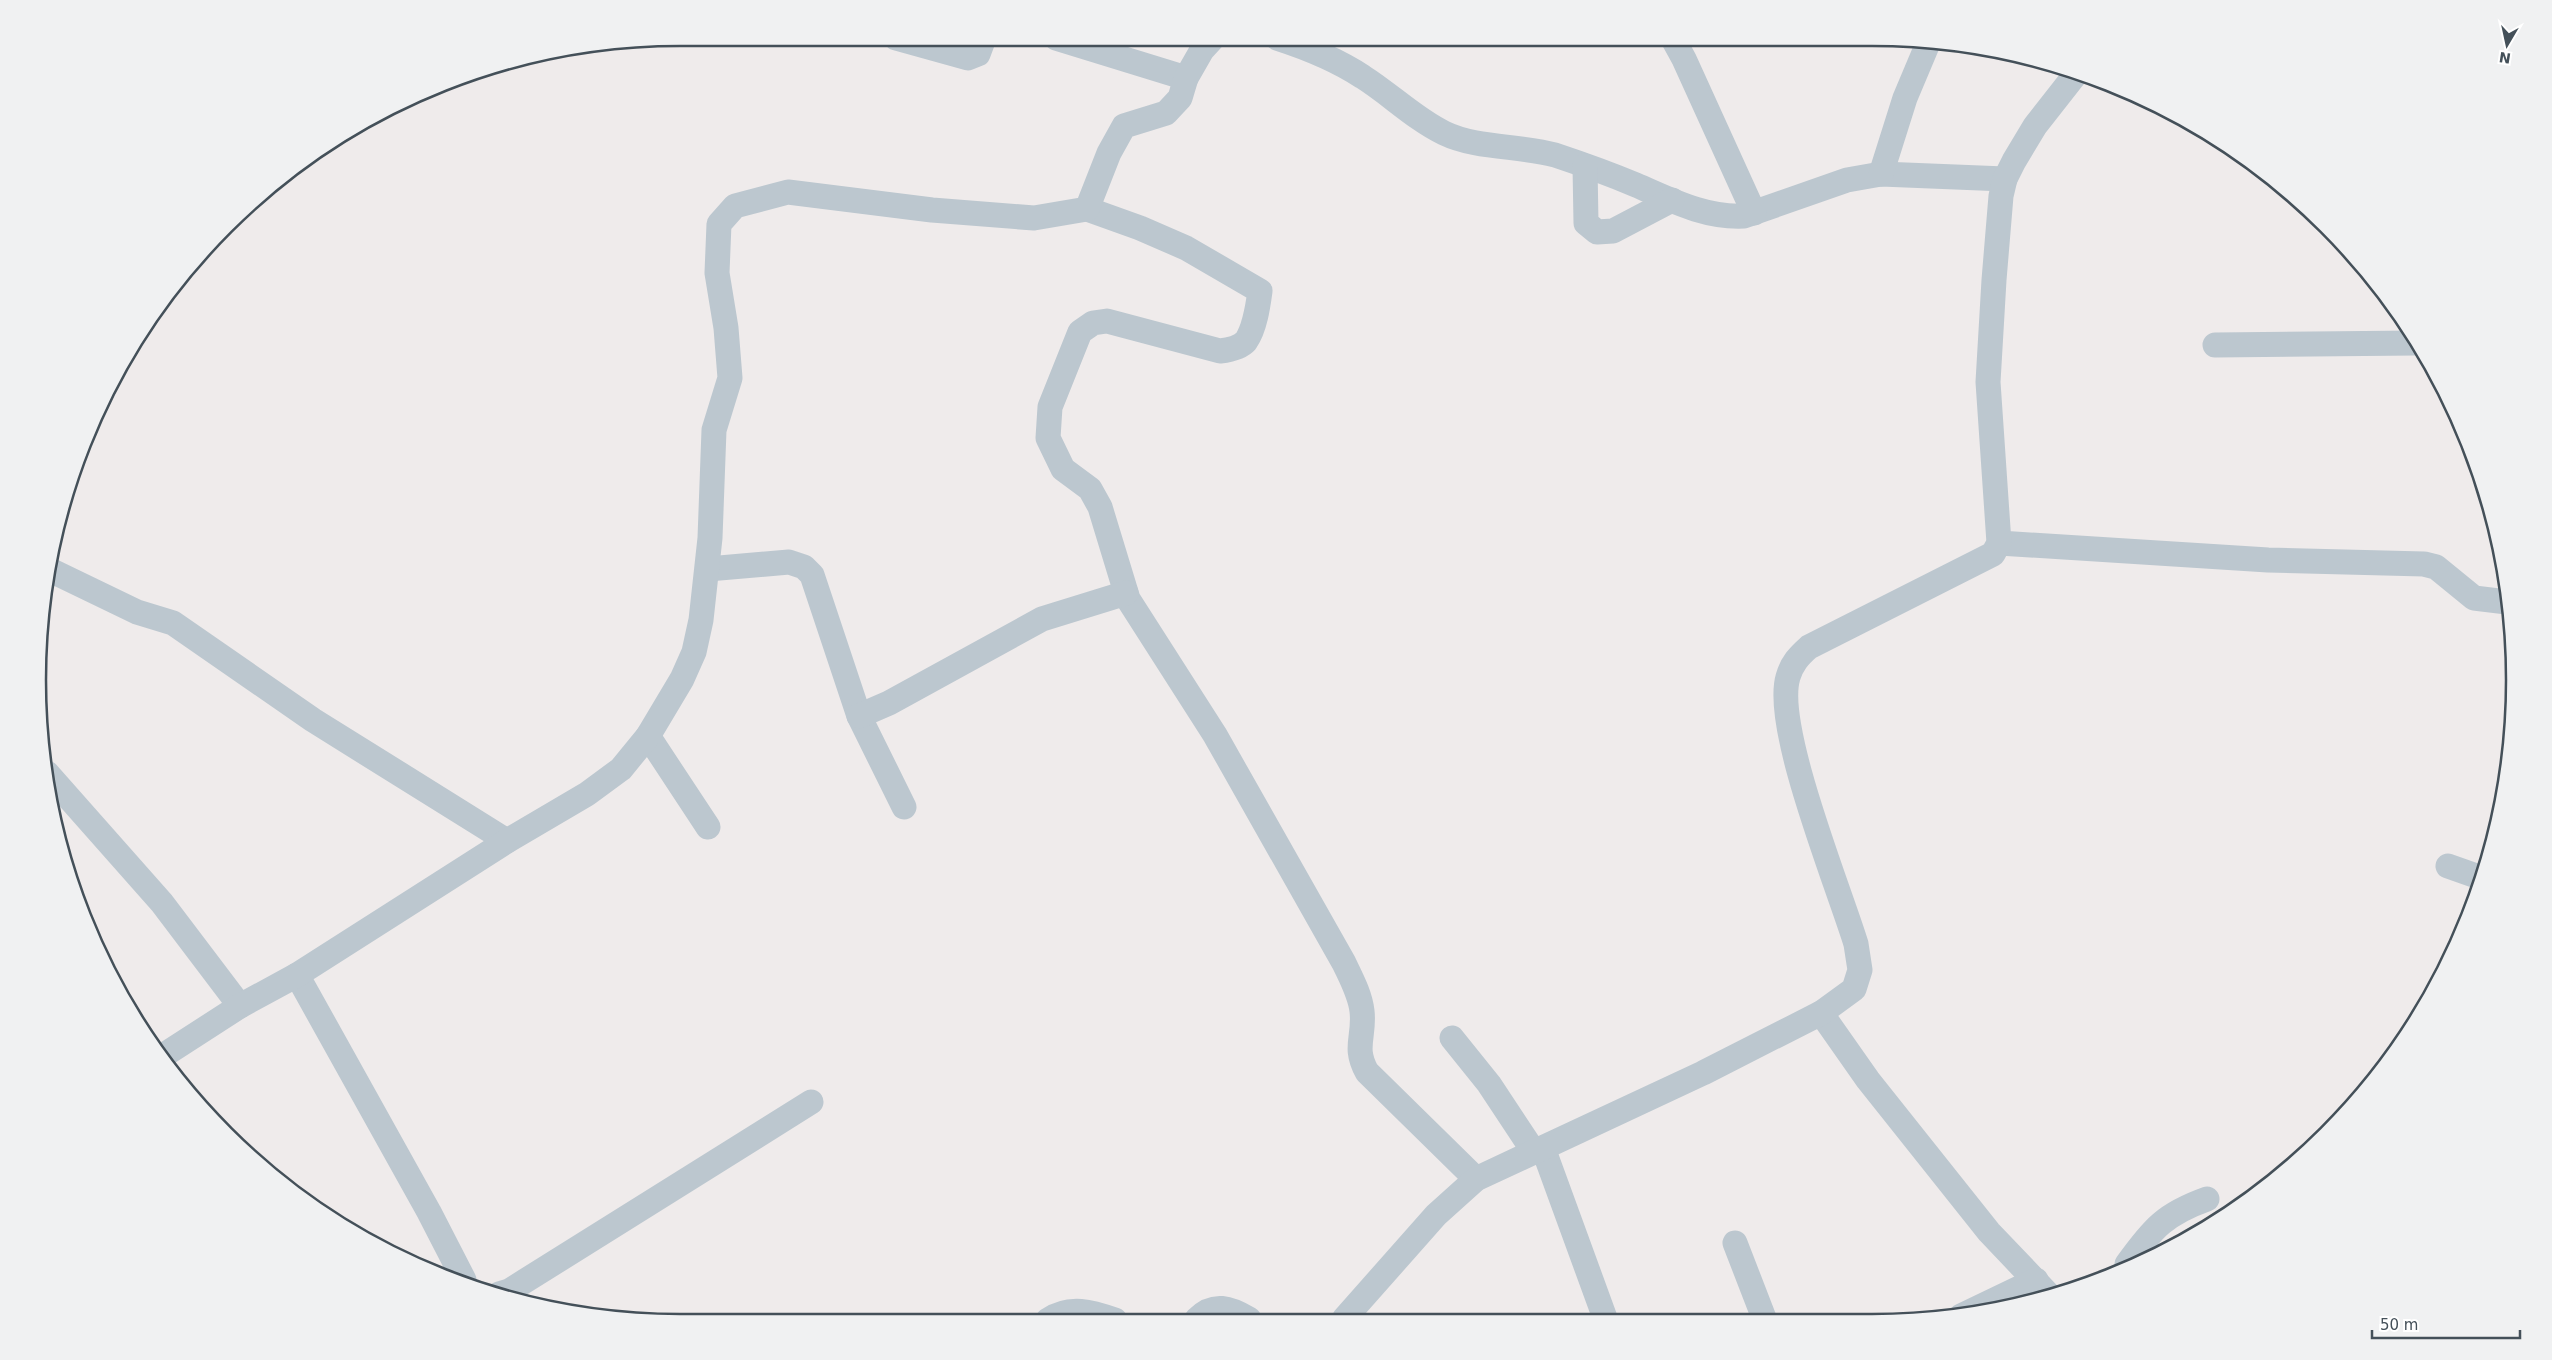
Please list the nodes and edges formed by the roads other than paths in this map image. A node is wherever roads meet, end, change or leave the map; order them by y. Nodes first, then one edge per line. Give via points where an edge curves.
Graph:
1 (925, 46) edge
2 (981, 46) edge
3 (1082, 46) edge
4 (1206, 46) edge
5 (1302, 46) edge
6 (1676, 46) edge
7 (1926, 49) edge
8 (1186, 78) junction
9 (2072, 79) edge
10 (1585, 166) junction
11 (1881, 174) junction
12 (2005, 179) junction
13 (1672, 200) junction
14 (1087, 209) junction
15 (1754, 212) junction
16 (2408, 343) edge
17 (2215, 345) dead end
18 (1999, 543) junction
19 (708, 569) junction
20 (56, 573) edge
21 (1126, 594) junction
22 (2500, 601) edge
23 (859, 716) junction
24 (648, 736) junction
25 (55, 782) edge
26 (904, 807) dead end
27 (708, 827) dead end
28 (507, 841) junction
29 (2448, 866) dead end
30 (2475, 875) edge
31 (297, 975) junction
32 (240, 1006) junction
33 (1821, 1013) junction
34 (1452, 1038) dead end
35 (168, 1053) edge
36 (811, 1102) dead end
37 (1539, 1150) junction
38 (1476, 1180) junction
39 (2207, 1199) dead end
40 (1735, 1243) dead end
41 (2132, 1258) edge
42 (461, 1275) edge
43 (2043, 1288) edge
44 (510, 1290) edge
45 (2018, 1296) edge
46 (1056, 1314) edge
47 (1099, 1314) edge
48 (1205, 1314) edge
49 (1240, 1314) edge
50 (1348, 1314) edge
51 (1603, 1314) edge
52 (1762, 1314) edge

1 - 2 street via 968,58 978,54
3 - 8 street
4 - 8 street
5 - 10 street via 1342,65 1444,133 1466,140 1553,155
6 - 15 street
7 - 11 street
8 - 14 street via 1180,98 1166,113 1124,126 1109,153
9 - 12 street via 2035,126
10 - 13 street
10 - 13 street via 1586,223 1597,232 1613,231
11 - 12 street
11 - 15 street via 1847,180
12 - 18 street via 1994,271 1988,382
13 - 15 street via 1700,212 1726,217
14 - 19 street via 1034,218 932,210 788,192 735,206 719,224 717,273 730,378 714,430
14 - 21 street via 1186,248 1260,291 1246,342 1234,349 1220,351 1107,321 1093,323 1080,332 1050,407 1048,438 1064,469 1090,489 1100,507
16 - 17 street
18 - 22 street via 2268,560 2424,564 2436,567 2474,598
18 - 33 street via 1994,554 1809,646 1796,658 1787,678 1786,710 1795,757 1856,944 1860,970 1854,989
19 - 23 street via 789,562 804,567 812,575 824,606
19 - 24 street via 694,652
20 - 28 street via 137,612 173,623 313,720
21 - 23 street via 1042,619 889,703
21 - 38 street via 1216,735 1344,963 1358,992 1362,1010 1360,1059 1367,1072
23 - 26 street
24 - 27 street
24 - 28 street via 620,769 587,794
25 - 32 street via 162,903
28 - 31 street
29 - 30 street
31 - 32 street
31 - 42 street
32 - 35 street
33 - 37 street
33 - 43 street via 1868,1080 1989,1232
34 - 37 street
36 - 44 street
37 - 38 street
37 - 51 street
38 - 50 street via 1436,1215
39 - 41 street via 2182,1208 2159,1223
40 - 52 street
43 - 45 street
46 - 47 street via 1075,1310
48 - 49 street via 1216,1307 1229,1308

